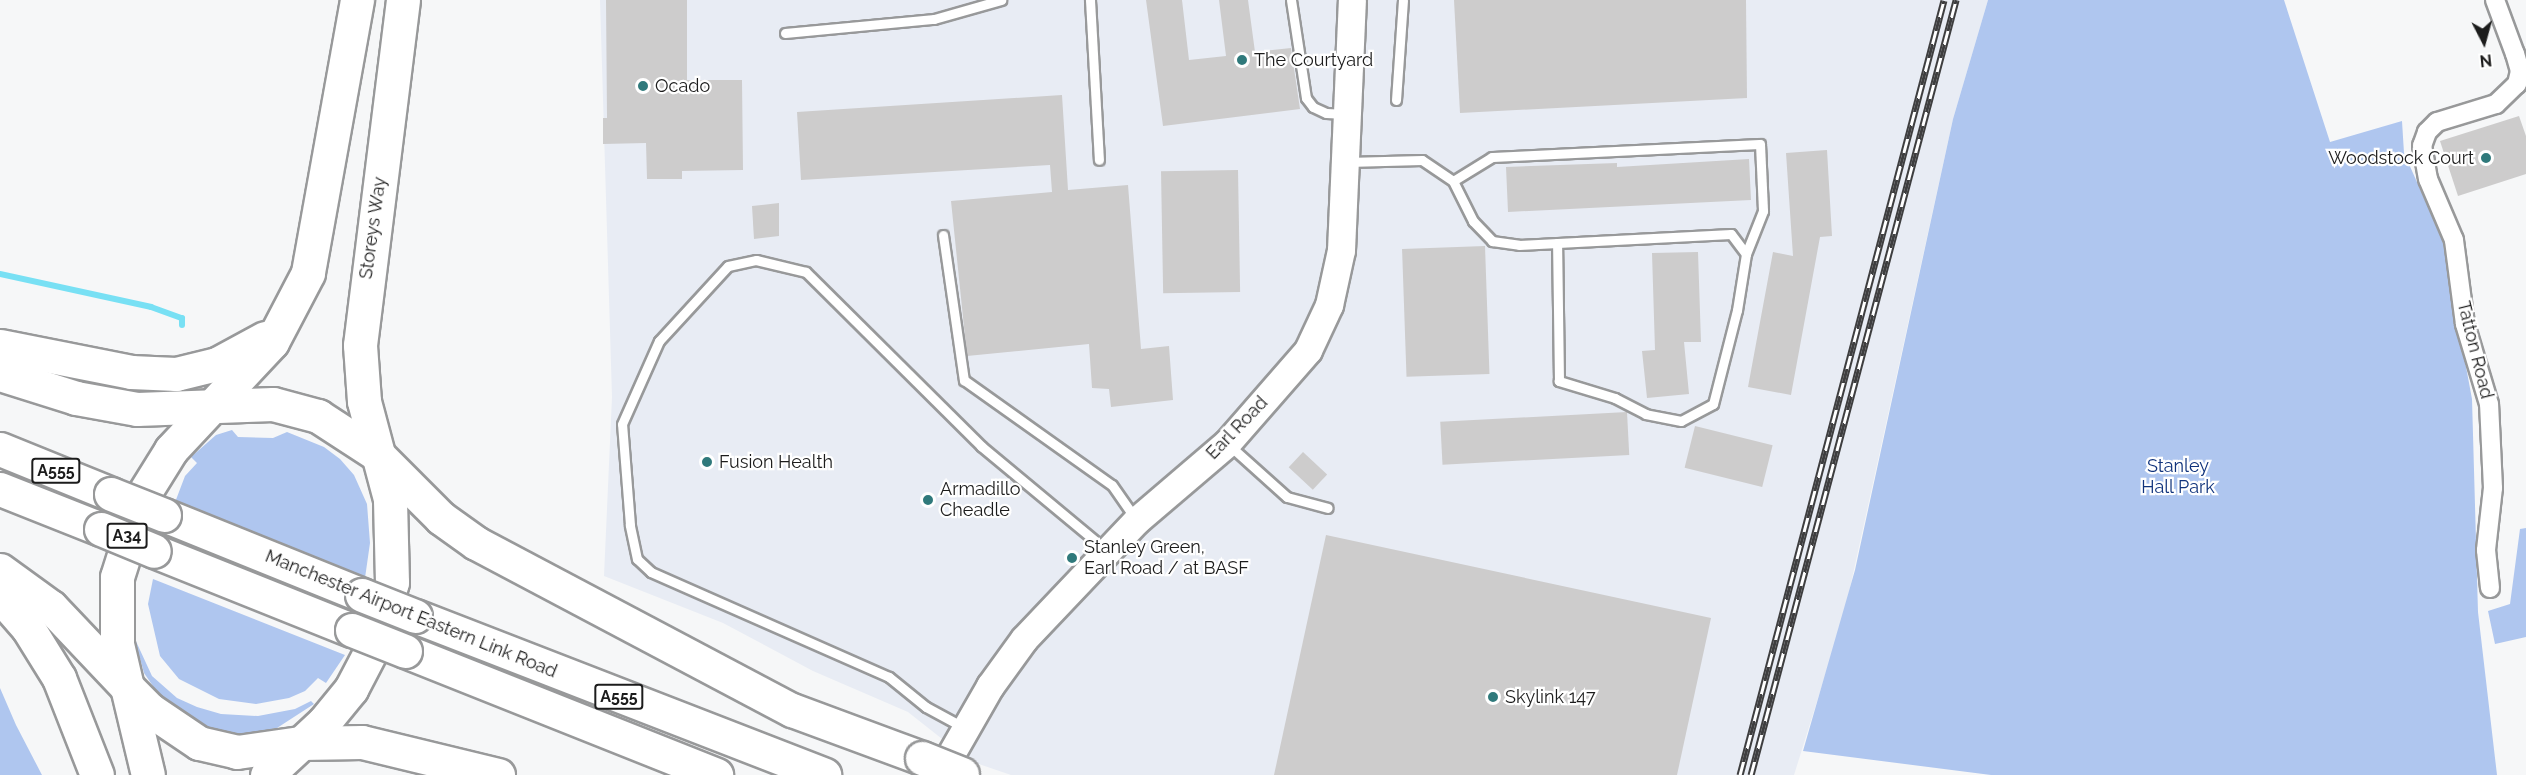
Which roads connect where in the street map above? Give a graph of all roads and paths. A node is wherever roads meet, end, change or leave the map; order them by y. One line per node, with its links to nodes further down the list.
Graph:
1 (357, 0): 18 (highway, A34)
2 (403, 0): 24 (highway, Storeys Way)
3 (1001, 0): 9 (lane)
4 (1090, 0): 12 (lane)
5 (1292, 0): 11 (lane)
6 (1352, 0): 11 (street, Earl Road)
7 (1403, 0): 10 (lane)
8 (2495, 0): 30 (street, Tatton Road)
9 (786, 33)
10 (1396, 100)
11 (1348, 114): 13 (street, Earl Road)
12 (1100, 160)
13 (1347, 162): 14 (lane); 22 (street, Earl Road)
14 (1453, 181): 16 (lane); 17 (lane)
15 (943, 235): 27 (lane)
16 (1557, 243): 17 (lane); 17 (lane)
17 (1746, 254)
18 (281, 327): 19 (highway); 21 (highway, A34)
19 (0, 346)
20 (0, 374): 21 (highway)
21 (210, 409): 24 (highway); 32 (highway, A34)
22 (1227, 443): 26 (lane); 27 (street, Earl Road)
23 (0, 449): 41 (highway, Manchester Airport Eastern Link Road / A555, bridge)
24 (378, 455): 34 (highway, Storeys Way); 35 (highway)
25 (0, 489): 40 (highway, Manchester Airport Eastern Link Road / A555, bridge)
26 (1328, 508)
27 (1137, 520): 28 (street, Earl Road)
28 (1107, 550): 33 (street, Earl Road); 33 (lane)
29 (0, 570): 32 (highway)
30 (2490, 588)
31 (0, 596): 36 (highway)
32 (127, 687): 34 (highway); 37 (highway, A34)
33 (965, 728): 35 (street, Earl Road)
34 (301, 744): 38 (highway, Storeys Way); 39 (highway)
35 (947, 771)
36 (96, 775)
37 (148, 775)
38 (267, 775)
39 (498, 775)
40 (716, 775)
41 (824, 775)

